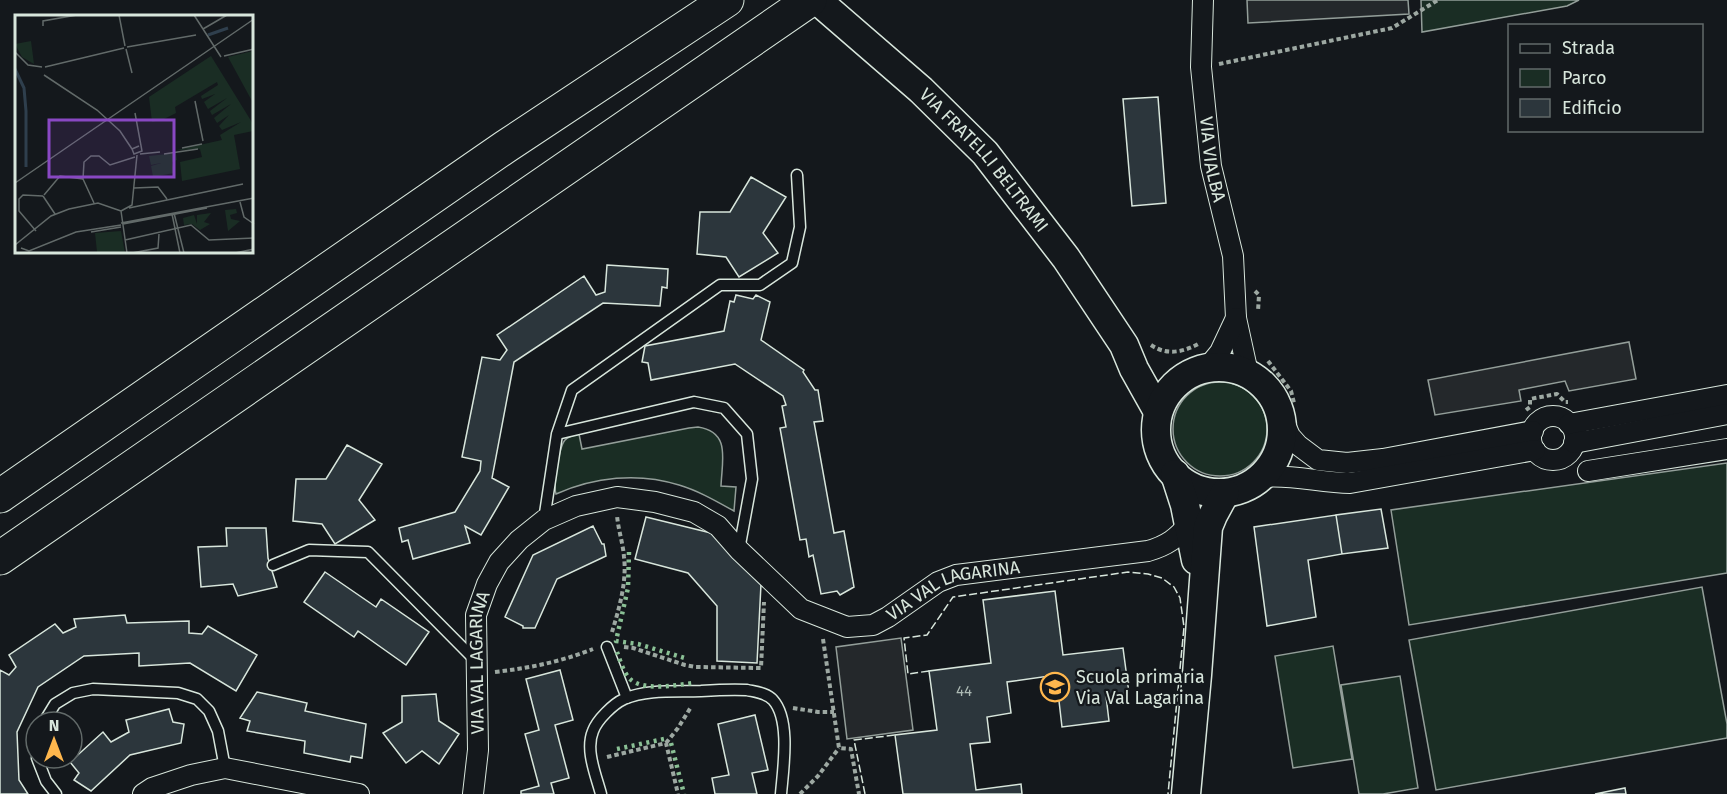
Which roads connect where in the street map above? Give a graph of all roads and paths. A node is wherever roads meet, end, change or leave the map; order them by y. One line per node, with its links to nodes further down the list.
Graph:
1 (728, 0): 29 (highway)
2 (810, 0): 34 (highway)
3 (817, 0): 12 (street, VIA FRATELLI BELTRAMI)
4 (1203, 0): 6 (street, VIA VIALBA)
5 (1438, 0): 6 (path)
6 (1201, 67): 10 (street, VIA VIALBA)
7 (797, 175): 21 (lane)
8 (1253, 290): 9 (path)
9 (1258, 315)
10 (1236, 318): 13 (street, VIA VIALBA); 14 (street, VIA VIALBA)
11 (1206, 339): 12 (path)
12 (1135, 344): 14 (street, VIA FRATELLI BELTRAMI); 18 (street, VIA FRATELLI BELTRAMI)
13 (1257, 365): 14 (street); 20 (street); 20 (path)
14 (1197, 372): 18 (street)
15 (1557, 394): 17 (path)
16 (1727, 395): 22 (street)
17 (1530, 399)
18 (1157, 411): 26 (street)
19 (1727, 414): 22 (street)
20 (1289, 416): 23 (street); 27 (street)
21 (557, 434): 31 (lane); 33 (lane)
22 (1572, 434): 23 (street); 23 (street)
23 (1534, 440): 27 (street)
24 (1727, 449): 25 (street)
25 (1588, 471)
26 (1175, 474): 28 (street); 32 (street)
27 (1263, 477): 28 (street)
28 (1225, 494): 37 (street)
29 (0, 496)
30 (616, 497): 31 (street, VIA VAL LAGARINA); 33 (street, VIA VAL LAGARINA); 39 (path)
31 (544, 520): 40 (street, VIA VAL LAGARINA)
32 (1189, 523): 37 (street); 38 (street, VIA VAL LAGARINA)
33 (739, 550): 36 (street, VIA VAL LAGARINA)
34 (0, 558)
35 (273, 565): 40 (lane)
36 (768, 578): 38 (street, VIA VAL LAGARINA); 39 (path)
37 (1203, 588): 60 (street)
38 (829, 620): 45 (path)
39 (607, 647): 40 (path); 42 (lane)
40 (476, 668): 54 (street, VIA VAL LAGARINA)
41 (702, 691): 42 (lane); 46 (path); 57 (lane)
42 (627, 698): 48 (lane)
43 (786, 706): 45 (path)
44 (51, 710): 49 (lane)
45 (834, 712): 47 (path)
46 (666, 743): 48 (path); 56 (path)
47 (839, 748): 58 (path); 59 (path)
48 (592, 760): 55 (lane)
49 (225, 768): 52 (street); 53 (street)
50 (42, 770): 51 (lane)
51 (56, 794)
52 (143, 794)
53 (359, 794)
54 (472, 794)
55 (601, 794)
56 (678, 794)
57 (781, 794)
58 (800, 794)
59 (859, 794)
60 (1186, 794)

